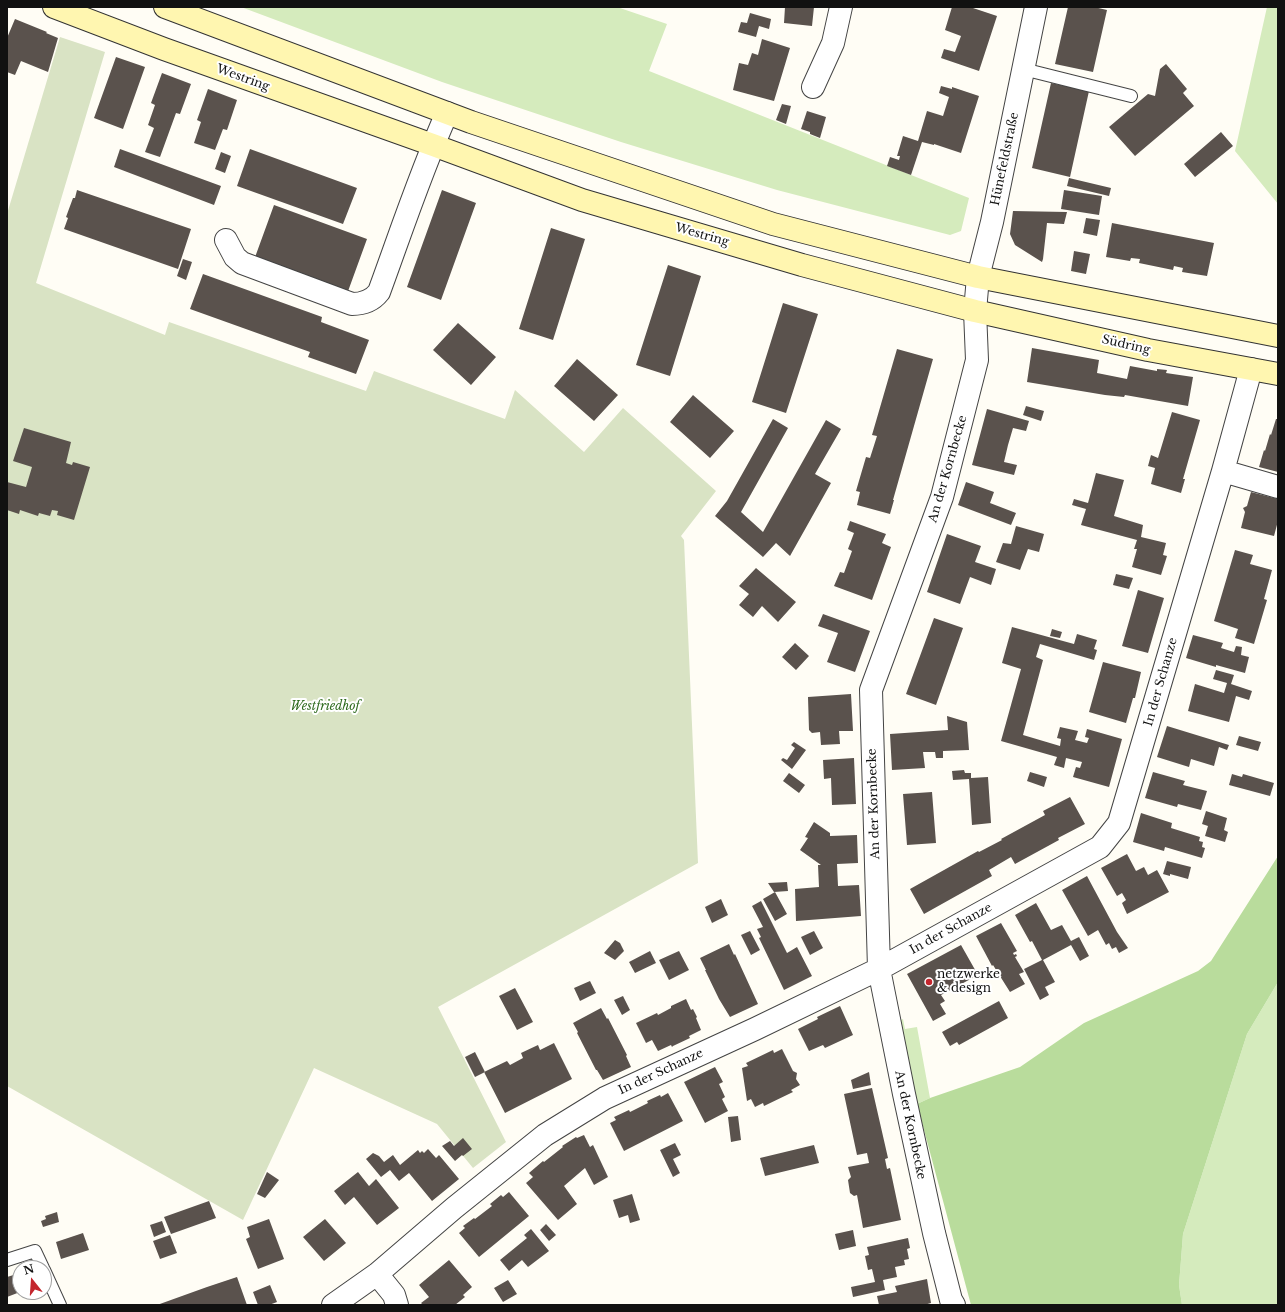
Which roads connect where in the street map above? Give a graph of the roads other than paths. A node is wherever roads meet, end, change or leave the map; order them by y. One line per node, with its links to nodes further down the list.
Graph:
1 (54, 7): 9 (main road, Westring)
2 (165, 7): 8 (main road)
3 (841, 7): 6 (street)
4 (1036, 7): 5 (street, Hünefeldstraße)
5 (1023, 69): 7 (lane); 11 (street, Hünefeldstraße)
6 (813, 87)
7 (1131, 96)
8 (447, 113): 9 (street); 11 (main road)
9 (433, 145): 10 (street); 12 (main road, Westring)
10 (226, 240)
11 (978, 277): 12 (street, Hünefeldstraße); 13 (main road)
12 (975, 311): 14 (main road, Südring); 18 (street, An der Kornbecke)
13 (1278, 336)
14 (1251, 369): 15 (main road, Südring); 16 (street, In der Schanze)
15 (1278, 374)
16 (1223, 471): 17 (street); 18 (street, In der Schanze)
17 (1278, 486)
18 (879, 969): 21 (street, In der Schanze); 26 (street, An der Kornbecke)
19 (7, 1260): 20 (lane)
20 (39, 1260)
21 (378, 1274): 24 (street, In der Schanze); 25 (street)
22 (52, 1288): 23 (lane)
23 (60, 1305)
24 (333, 1305)
25 (397, 1305)
26 (954, 1305)

